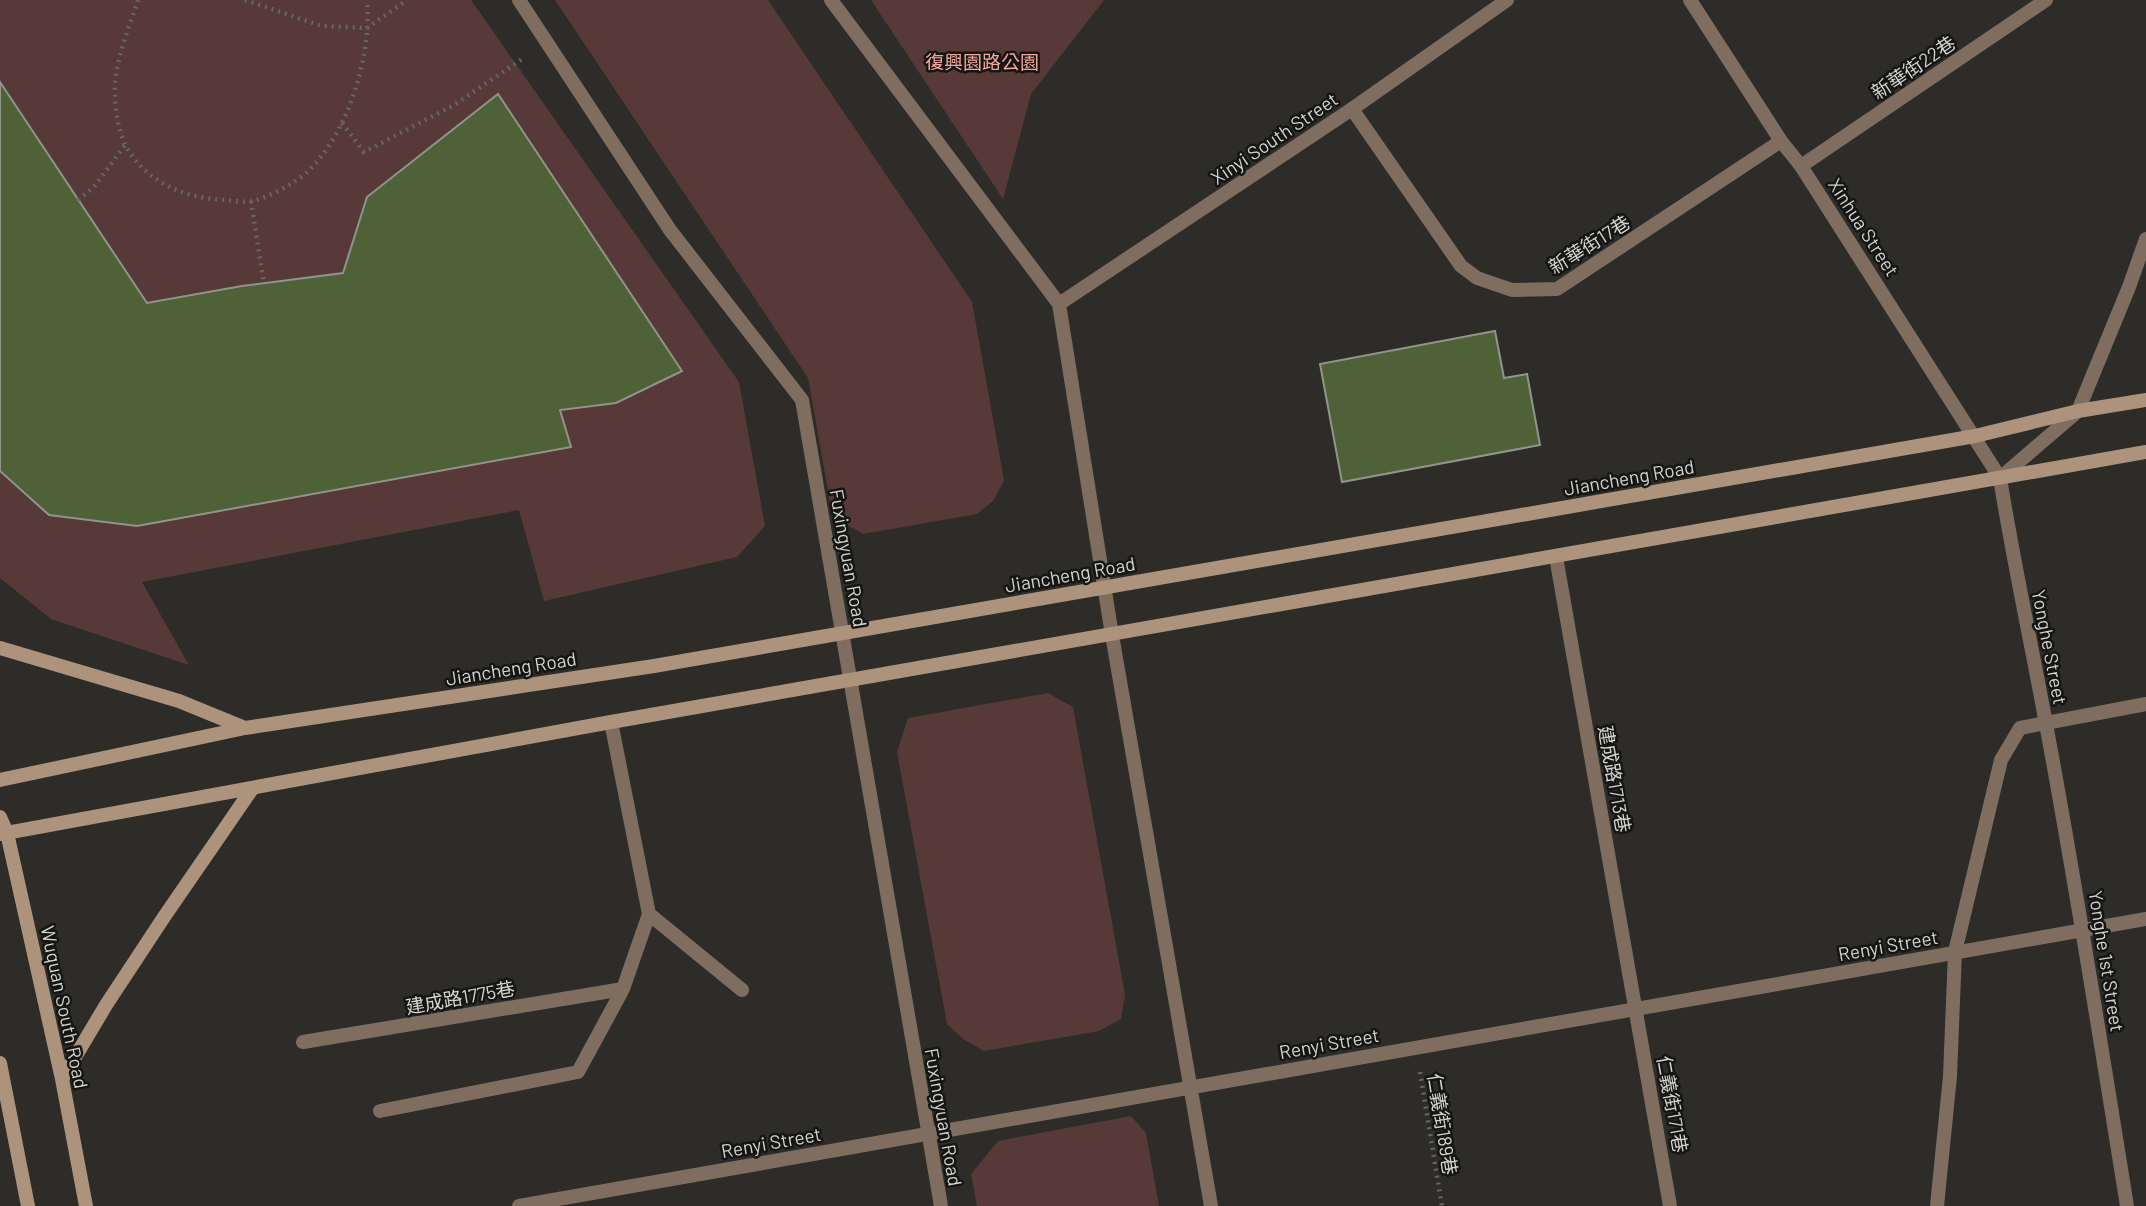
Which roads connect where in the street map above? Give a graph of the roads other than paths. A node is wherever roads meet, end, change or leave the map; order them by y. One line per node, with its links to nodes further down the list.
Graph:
1 (519, 0): 18 (street, Fuxingyuan Road)
2 (831, 0): 10 (street)
3 (1507, 0): 6 (street, Xinyi South Street)
4 (1690, 0): 7 (street, Xinhua Street)
5 (2046, 0): 8 (street, 新華街22巷)
6 (1352, 109): 7 (street, 新華街17巷); 10 (street, Xinyi South Street)
7 (1781, 141): 8 (street, Xinhua Street)
8 (1801, 166): 13 (street, Xinhua Street)
9 (2146, 239): 12 (street)
10 (1059, 304): 17 (street)
11 (2146, 400): 12 (street, Jiancheng Road)
12 (2078, 411): 13 (street, Jiancheng Road); 15 (street)
13 (1975, 436): 15 (street, Xinhua Street); 17 (street, Jiancheng Road)
14 (2146, 452): 15 (street)
15 (2000, 478): 16 (street); 24 (street, Yonghe Street)
16 (1556, 557): 19 (street); 36 (street, 建成路1713巷)
17 (1104, 587): 18 (street, Jiancheng Road); 19 (street)
18 (843, 634): 21 (street, Fuxingyuan Road); 25 (street, Jiancheng Road)
19 (1112, 635): 21 (street); 40 (street)
20 (0, 648): 25 (street)
21 (849, 681): 23 (street); 44 (street, Fuxingyuan Road)
22 (2146, 704): 24 (street)
23 (611, 722): 27 (street); 30 (street)
24 (2046, 722): 32 (street, Yonghe 1st Street); 33 (street, Yonghe Street)
25 (245, 728): 26 (street, Jiancheng Road)
26 (0, 780)
27 (252, 789): 29 (street); 39 (street)
28 (0, 817): 29 (street, Wuquan South Road)
29 (3, 834): 39 (street, Wuquan South Road)
30 (649, 914): 34 (street); 35 (street)
31 (2146, 919): 32 (street, Renyi Street)
32 (2082, 930): 33 (street, Renyi Street); 52 (street, Yonghe 1st Street)
33 (1955, 952): 36 (street, Renyi Street); 51 (street, Yonghe Street)
34 (623, 989): 37 (street, 建成路1775巷); 42 (street)
35 (742, 990)
36 (1637, 1008): 40 (street, Renyi Street); 50 (street, 仁義街171巷)
37 (303, 1042)
38 (0, 1063): 43 (street)
39 (62, 1079): 46 (street, Wuquan South Road)
40 (1190, 1088): 44 (street, Renyi Street); 49 (street)
41 (0, 1103): 43 (street)
42 (380, 1111)
43 (12, 1114): 45 (street)
44 (928, 1134): 47 (street, Renyi Street); 48 (street, Fuxingyuan Road)
45 (28, 1206)
46 (86, 1206)
47 (519, 1206)
48 (941, 1206)
49 (1211, 1206)
50 (1670, 1206)
51 (1937, 1206)
52 (2127, 1206)

